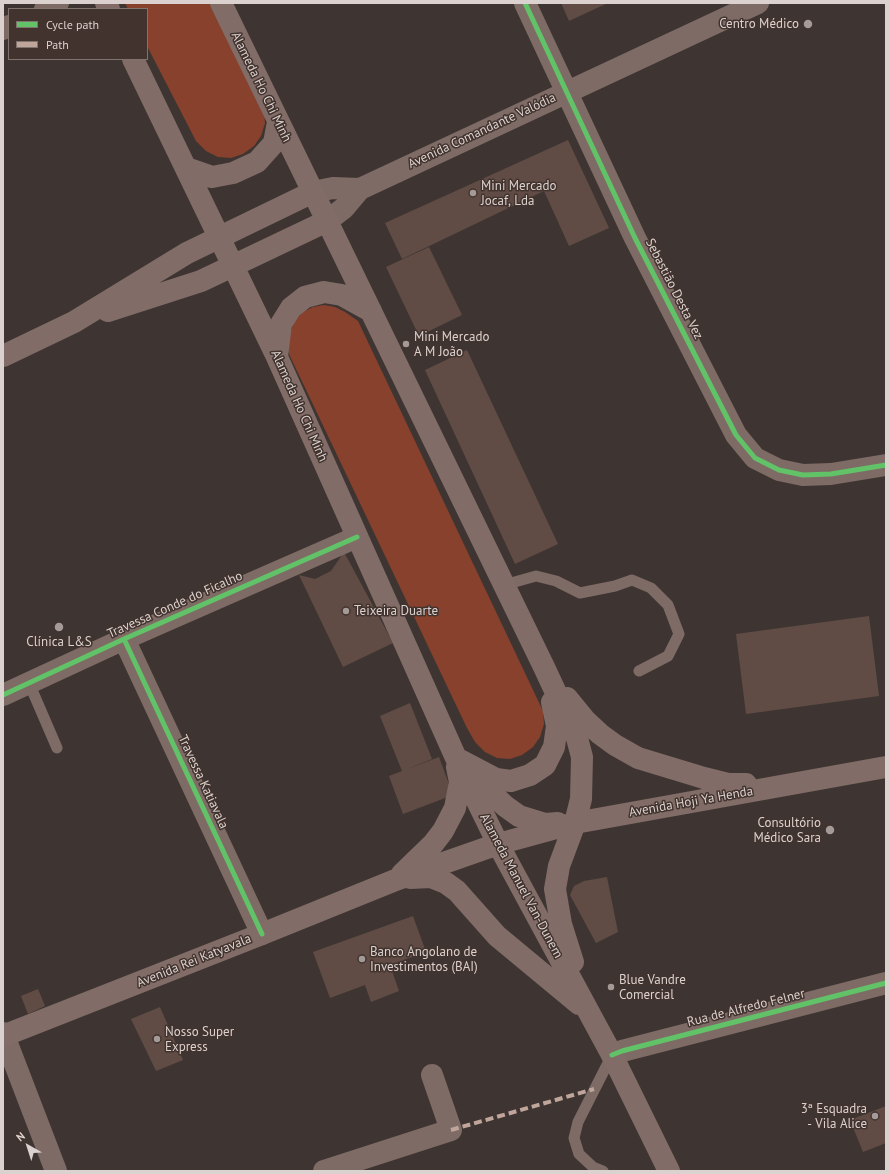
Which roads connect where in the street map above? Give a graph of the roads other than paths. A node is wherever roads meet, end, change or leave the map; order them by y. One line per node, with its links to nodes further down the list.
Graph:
1 (58, 3): 5 (street)
2 (221, 3): 8 (main road, Alameda Ho Chi Minh)
3 (526, 3): 7 (street, Sebastião Desta Vez)
4 (758, 3): 7 (street, Avenida Comandante Valódia)
5 (47, 8)
6 (133, 60): 9 (main road, Alameda Ho Chi Minh)
7 (566, 92): 10 (street, Avenida Comandante Valódia); 19 (street, Sebastião Desta Vez)
8 (278, 122): 9 (main road); 11 (main road, Alameda Ho Chi Minh)
9 (186, 168): 13 (main road, Alameda Ho Chi Minh)
10 (360, 189): 11 (street, Avenida Comandante Valódia); 12 (street, Avenida Comandante Valódia)
11 (313, 192): 12 (main road, Alameda Ho Chi Minh); 13 (main road, Avenida Comandante Valódia)
12 (327, 221): 14 (main road, Avenida Comandante Valódia); 15 (main road, Alameda Ho Chi Minh)
13 (219, 237): 14 (main road, Alameda Ho Chi Minh); 16 (main road, Avenida Comandante Valódia)
14 (234, 266): 16 (main road, Avenida Comandante Valódia); 18 (main road, Alameda Ho Chi Minh)
15 (371, 311): 18 (main road); 21 (main road, Alameda Ho Chi Minh)
16 (74, 322): 17 (main road, Avenida Comandante Valódia)
17 (3, 356)
18 (277, 357): 20 (main road, Alameda Ho Chi Minh)
19 (886, 465)
20 (357, 538): 22 (street, Travessa Conde do Ficalho); 28 (main road, Alameda Ho Chi Minh)
21 (504, 585): 23 (main road, Alameda Ho Chi Minh); 24 (lane)
22 (124, 639): 25 (street, Travessa Conde do Ficalho); 34 (street, Travessa Katiavala)
23 (544, 667): 28 (main road); 30 (main road); 31 (main road)
24 (639, 671)
25 (29, 683): 26 (street, Travessa Conde do Ficalho); 27 (lane)
26 (3, 695)
27 (57, 748)
28 (456, 758): 31 (main road); 32 (main road, Alameda Manuel Van-Dunem); 33 (main road)
29 (886, 767): 30 (main road, Avenida Hoji Ya Henda)
30 (778, 786): 31 (main road, Avenida Hoji Ya Henda)
31 (575, 823): 32 (main road, Avenida Hoji Ya Henda); 36 (main road)
32 (498, 844): 33 (main road, Avenida Rei Katyavala); 36 (main road, Alameda Manuel Van-Dunem)
33 (398, 878): 34 (main road, Avenida Rei Katyavala); 36 (main road)
34 (262, 934): 37 (main road, Avenida Rei Katyavala)
35 (886, 983): 38 (street, Rua de Alfredo Felner)
36 (590, 1012): 38 (main road)
37 (3, 1035): 40 (street)
38 (612, 1055): 42 (lane); 43 (main road)
39 (432, 1075): 41 (street)
40 (56, 1171)
41 (324, 1171)
42 (603, 1171)
43 (669, 1171)

